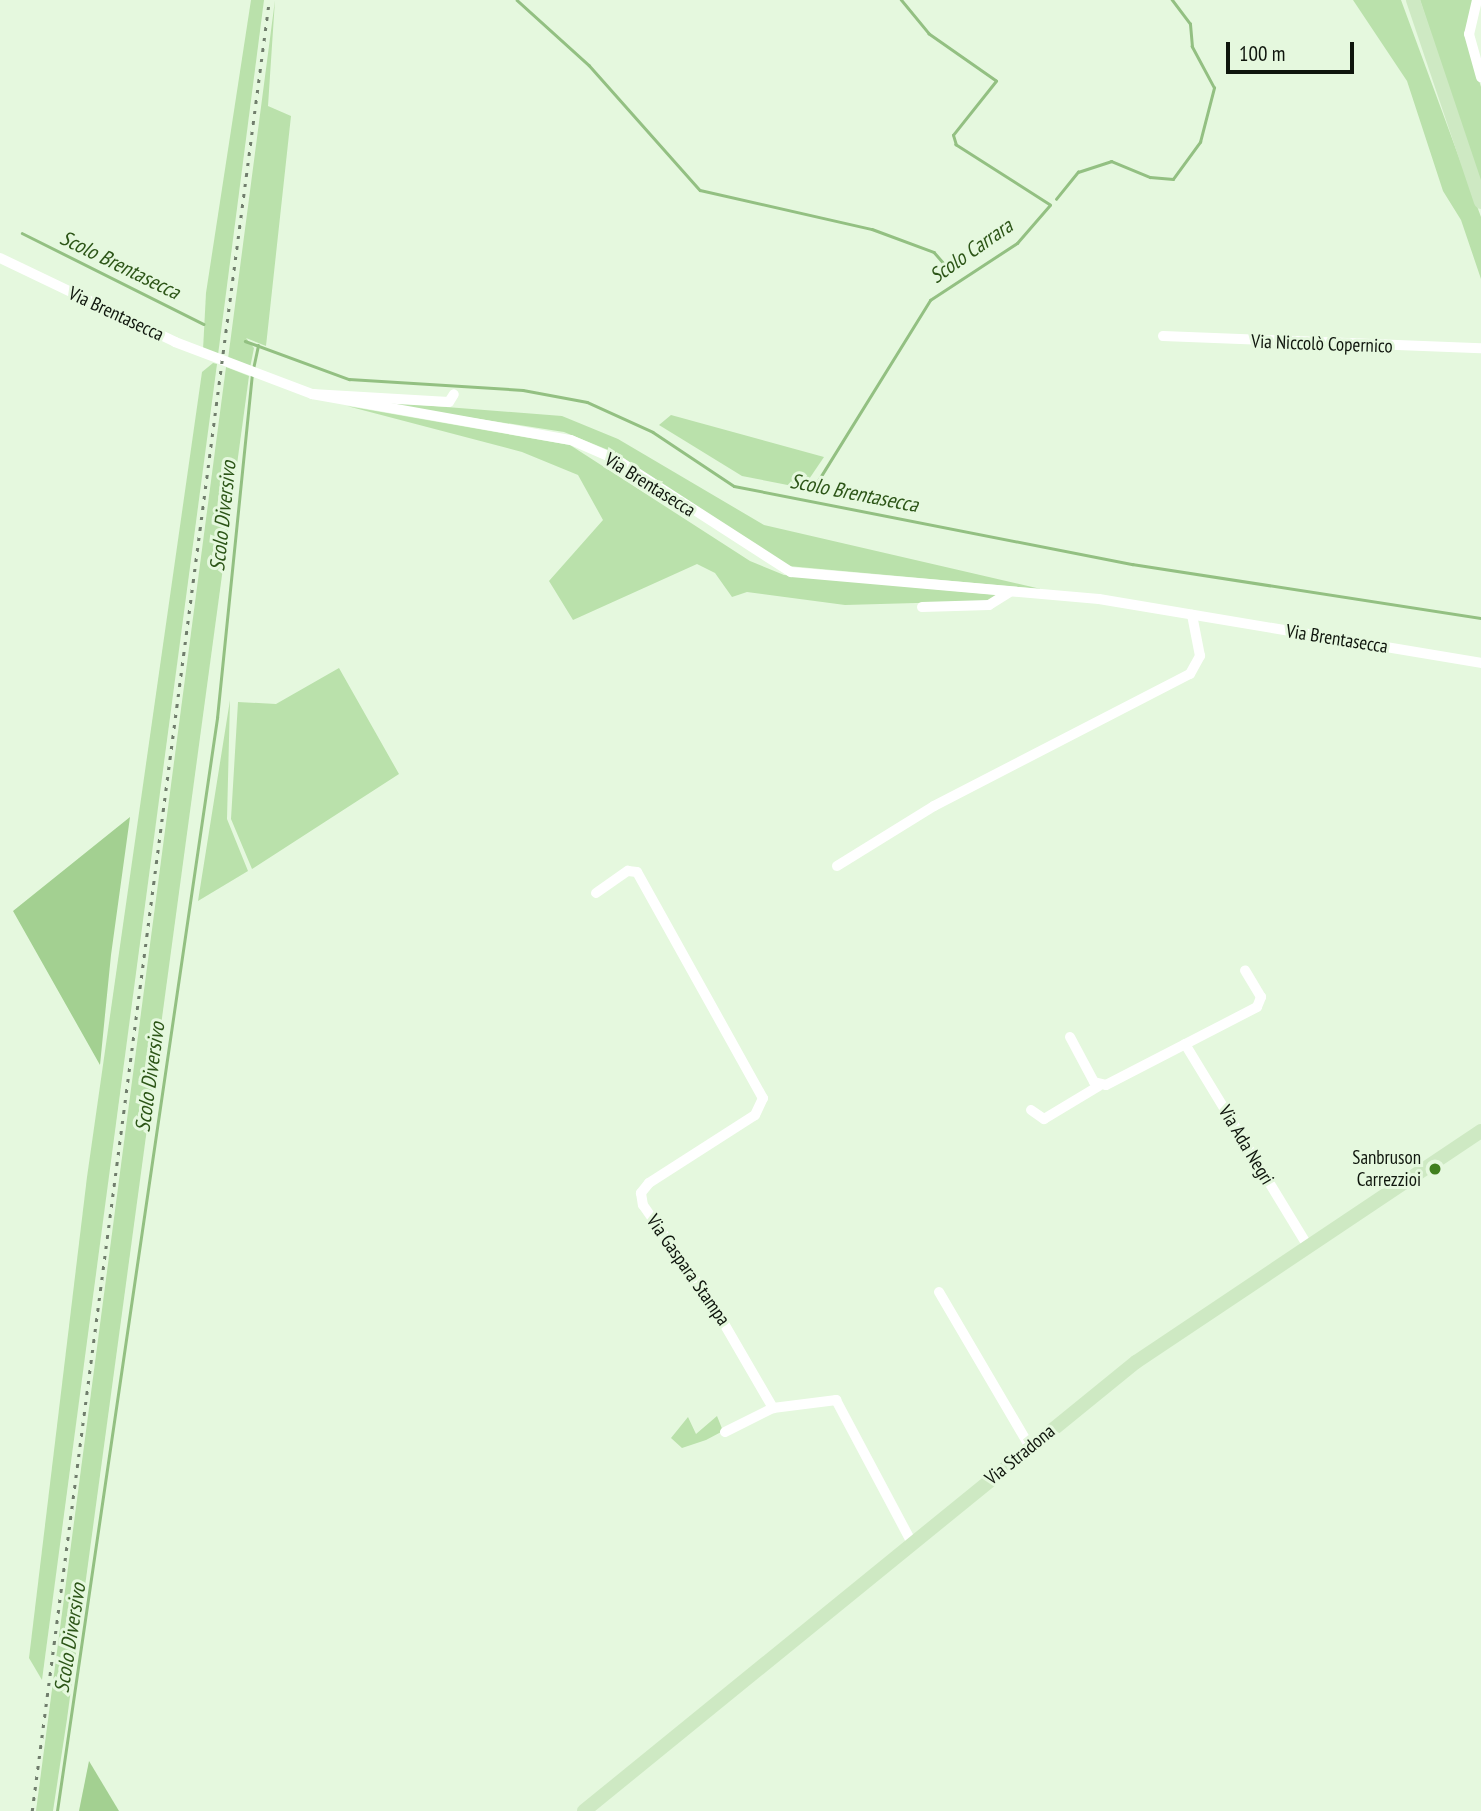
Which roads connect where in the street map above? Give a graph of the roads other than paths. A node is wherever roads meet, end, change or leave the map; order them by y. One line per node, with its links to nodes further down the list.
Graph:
1 (1413, 0): 4 (main road)
2 (1477, 0): 3 (street)
3 (1481, 77)
4 (1481, 202)
5 (0, 258): 8 (street, Via Brentasecca)
6 (1163, 336): 7 (street, Via Niccolò Copernico)
7 (1481, 348)
8 (312, 394): 9 (street); 10 (street, Via Brentasecca)
9 (454, 394)
10 (1010, 592): 11 (street); 12 (street, Via Brentasecca)
11 (922, 607)
12 (1192, 615): 13 (street, Via Brentasecca); 14 (street)
13 (1481, 663)
14 (837, 866)
15 (596, 894): 24 (street, Via Gaspara Stampa)
16 (1245, 970): 18 (street)
17 (1070, 1037): 19 (street)
18 (1185, 1044): 19 (street); 22 (street, Via Ada Negri)
19 (1099, 1086): 20 (street)
20 (1031, 1110)
21 (1481, 1132): 22 (main road, Via Stradona)
22 (1307, 1245): 26 (main road, Via Stradona)
23 (939, 1292): 26 (street)
24 (773, 1408): 25 (street); 27 (street)
25 (725, 1432)
26 (1030, 1447): 27 (main road, Via Stradona)
27 (912, 1543): 28 (main road, Via Stradona)
28 (584, 1811)

